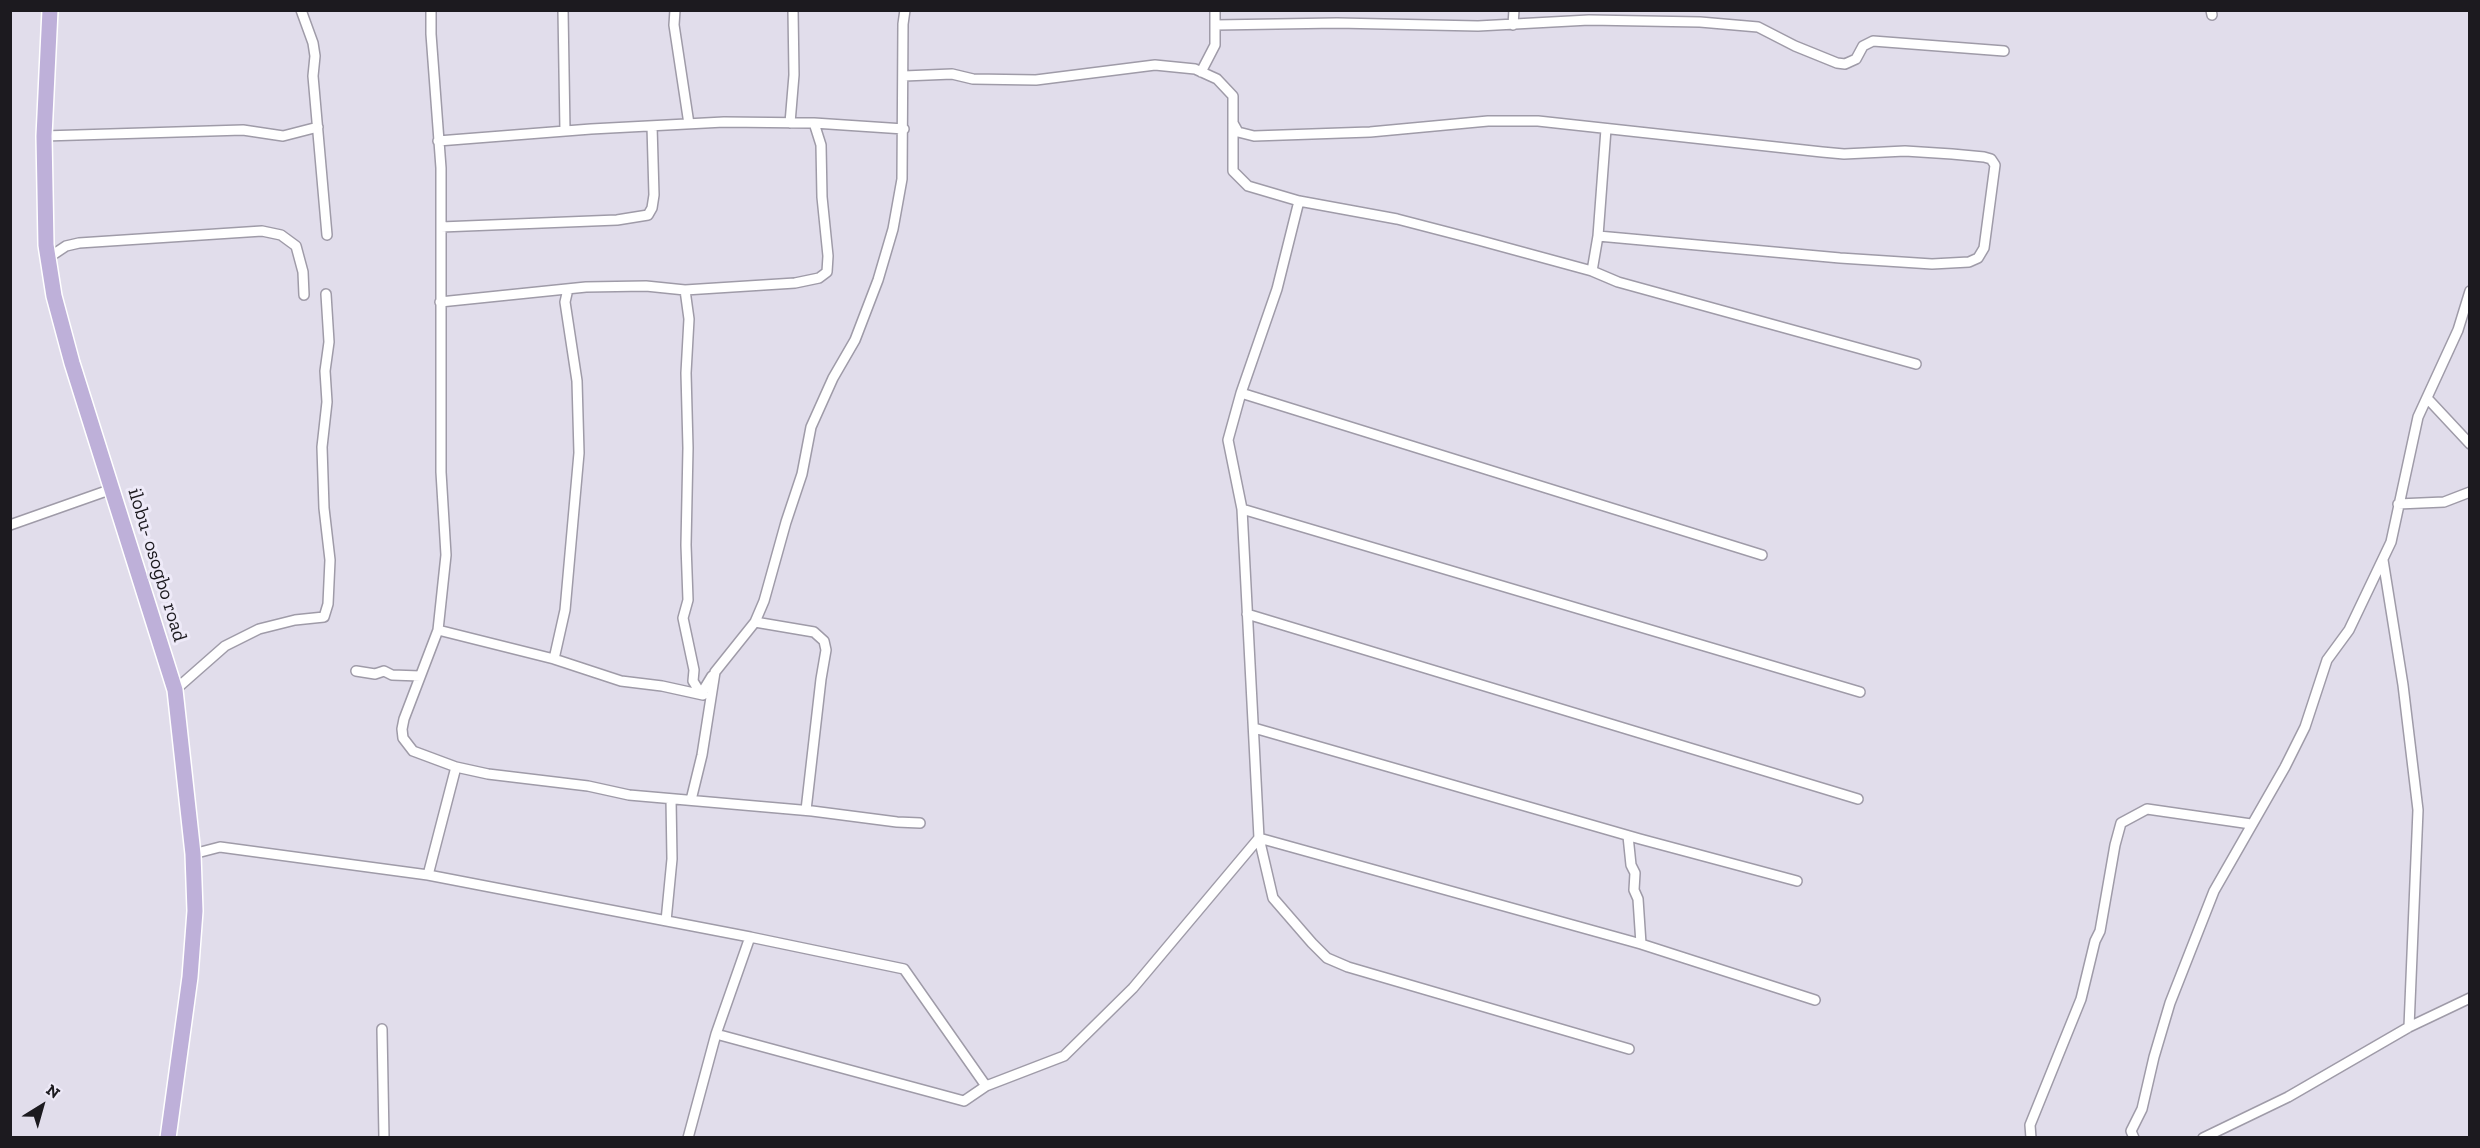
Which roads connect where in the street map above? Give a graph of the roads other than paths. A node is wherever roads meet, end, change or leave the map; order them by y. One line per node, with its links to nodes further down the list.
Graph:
1 (50, 10): 24 (main road, ilobu- osogbo road)
2 (301, 10): 20 (street)
3 (431, 10): 25 (street)
4 (563, 10): 23 (street)
5 (675, 10): 18 (street)
6 (793, 10): 15 (street)
7 (905, 10): 14 (street)
8 (1215, 10): 10 (street)
9 (1514, 10): 11 (street)
10 (1216, 25): 11 (street); 13 (street)
11 (1513, 25): 12 (street)
12 (2004, 51)
13 (1201, 72): 14 (street); 17 (street)
14 (904, 76): 21 (street)
15 (790, 123): 16 (street); 18 (street)
16 (814, 123): 21 (street); 33 (street)
17 (1233, 123): 22 (street); 26 (street)
18 (689, 124): 19 (street)
19 (652, 126): 23 (street); 27 (street)
20 (318, 127): 24 (street); 28 (street)
21 (904, 129): 50 (street)
22 (1606, 129): 29 (street); 29 (street)
23 (565, 131): 25 (street)
24 (44, 136): 30 (main road, ilobu- osogbo road)
25 (438, 141): 27 (street)
26 (1299, 201): 31 (street); 39 (street)
27 (441, 227): 37 (street)
28 (327, 236)
29 (1598, 236): 31 (street)
30 (48, 258): 36 (street); 42 (main road, ilobu- osogbo road)
31 (1592, 272): 38 (street)
32 (568, 289): 33 (street); 37 (street); 52 (street)
33 (685, 291): 58 (street)
34 (2469, 291): 40 (street)
35 (326, 294): 56 (street)
36 (304, 295)
37 (440, 303): 51 (street)
38 (1916, 364)
39 (1241, 393): 45 (street); 47 (street)
40 (2427, 398): 41 (street); 44 (street)
41 (2469, 444)
42 (112, 489): 46 (street); 56 (main road, ilobu- osogbo road)
43 (2469, 492): 44 (street)
44 (2398, 504): 48 (street)
45 (1242, 508): 49 (street); 57 (street)
46 (10, 525)
47 (1762, 555)
48 (2383, 560): 67 (street); 78 (street)
49 (1247, 614): 60 (street); 62 (street)
50 (755, 622): 54 (street); 65 (street)
51 (438, 630): 52 (street); 55 (street)
52 (554, 659): 58 (street)
53 (356, 671): 55 (street)
54 (715, 672): 58 (street); 59 (street)
55 (420, 676): 61 (street)
56 (175, 690): 70 (main road, ilobu- osogbo road)
57 (1860, 692)
58 (701, 694): 59 (street)
59 (711, 698): 64 (street)
60 (1254, 728): 68 (street); 69 (street)
61 (456, 767): 63 (street); 71 (street)
62 (1858, 799)
63 (671, 800): 64 (street); 73 (street)
64 (691, 800): 65 (street)
65 (806, 810): 66 (street)
66 (921, 823)
67 (2251, 824): 86 (street); 87 (street)
68 (1628, 836): 72 (street); 75 (street)
69 (1259, 838): 75 (street); 81 (street); 82 (street)
70 (193, 854): 71 (street); 83 (main road, ilobu- osogbo road)
71 (428, 875): 73 (street)
72 (1797, 881)
73 (666, 921): 74 (street)
74 (750, 937): 80 (street); 82 (street)
75 (1641, 944): 77 (street)
76 (2469, 998): 78 (street)
77 (1815, 1000)
78 (2409, 1027): 88 (street)
79 (382, 1029): 84 (street)
80 (716, 1034): 82 (street); 85 (street)
81 (1629, 1049)
82 (986, 1086)
83 (168, 1137)
84 (384, 1137)
85 (688, 1137)
86 (2031, 1137)
87 (2134, 1137)
88 (2203, 1137)

